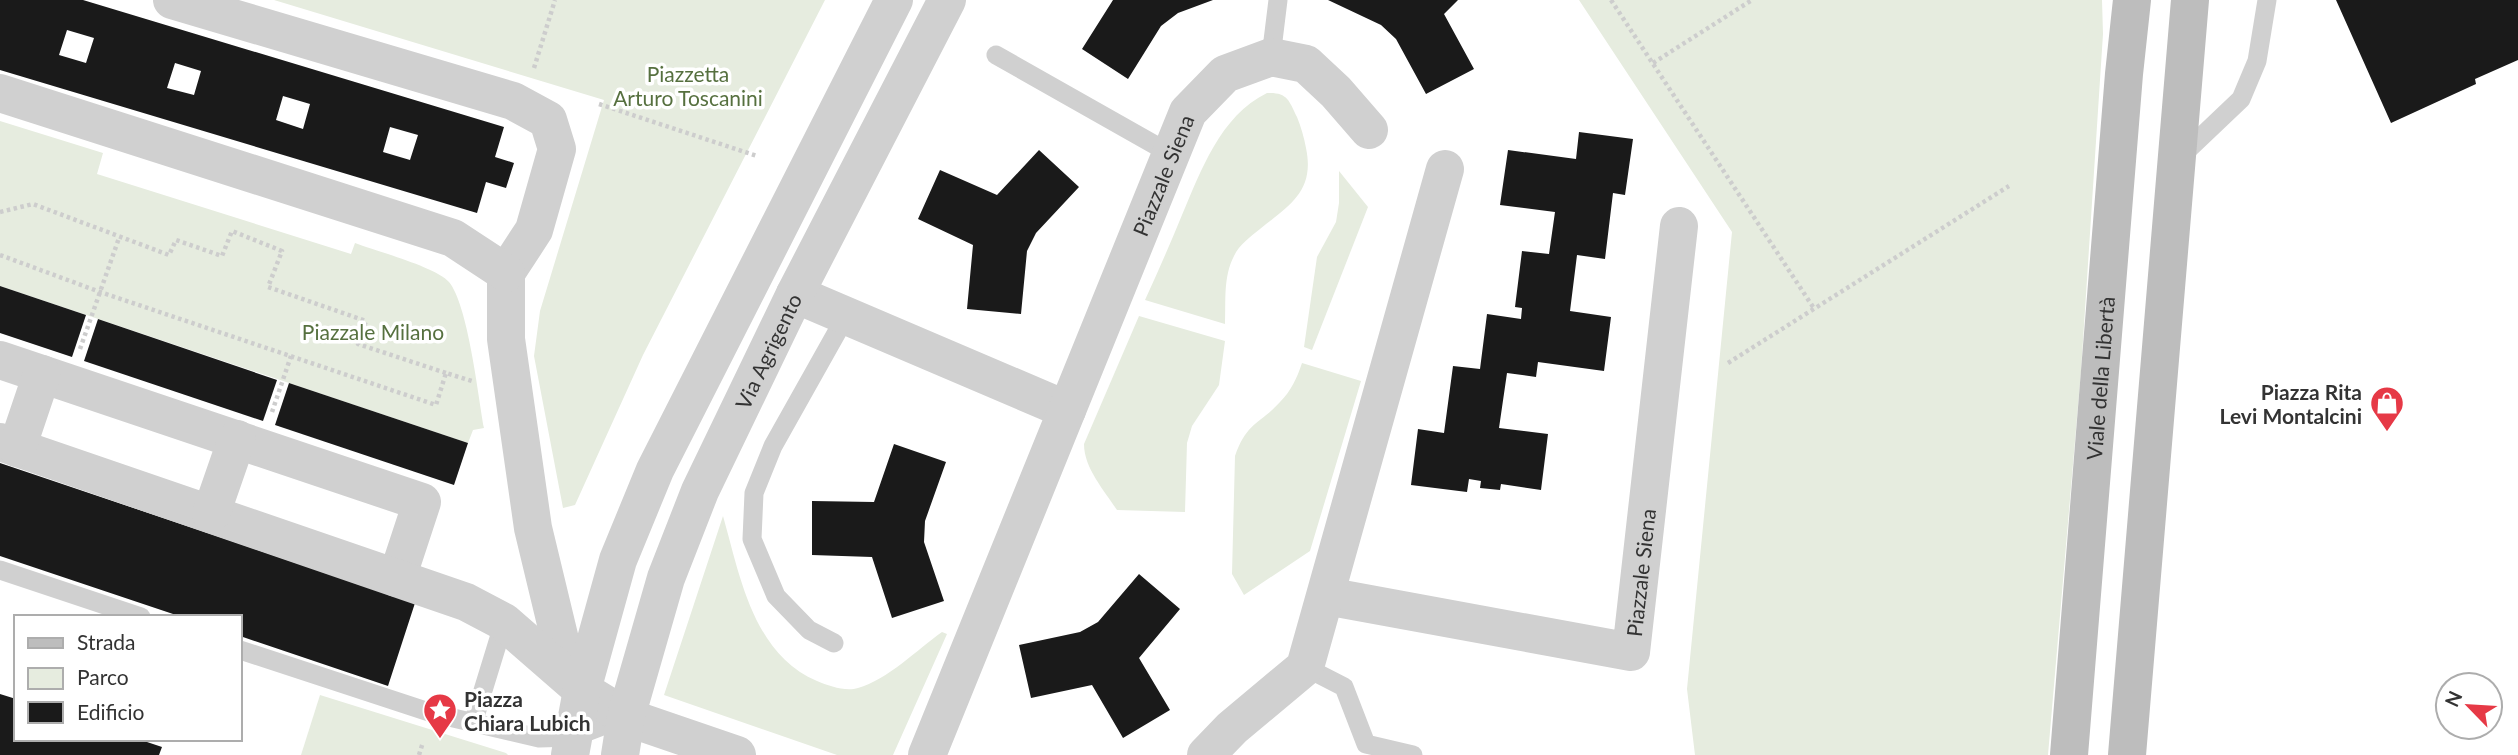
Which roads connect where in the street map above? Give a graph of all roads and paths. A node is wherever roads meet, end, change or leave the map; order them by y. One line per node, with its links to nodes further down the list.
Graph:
1 (172, 0): 27 (street)
2 (555, 0): 14 (path)
3 (894, 0): 52 (street)
4 (947, 0): 29 (street, Via Agrigento)
5 (1278, 0): 12 (lane)
6 (1611, 0): 13 (path)
7 (1752, 0): 13 (path)
8 (2132, 0): 63 (main road, Viale della Libertà)
9 (2190, 0): 20 (main road)
10 (2267, 0): 20 (lane)
11 (996, 55): 18 (lane)
12 (1271, 57): 17 (street); 18 (street, Piazzale Siena)
13 (1653, 63): 30 (path)
14 (531, 78)
15 (0, 93): 27 (street)
16 (599, 104): 19 (path)
17 (1369, 130)
18 (1171, 154): 40 (street, Piazzale Siena)
19 (757, 156)
20 (2176, 160): 64 (main road)
21 (1445, 169): 46 (street)
22 (2010, 186): 30 (path)
23 (0, 212): 25 (path)
24 (1679, 226): 46 (street, Piazzale Siena)
25 (120, 237): 28 (path); 36 (path)
26 (0, 255): 28 (path)
27 (506, 273): 52 (street)
28 (100, 292): 32 (path); 33 (path)
29 (795, 294): 31 (street); 53 (street, Via Agrigento)
30 (1815, 310): 35 (path)
31 (846, 316): 40 (street); 49 (lane)
32 (83, 340)
33 (291, 356): 36 (path); 39 (path)
34 (0, 360): 37 (street)
35 (1728, 363)
36 (446, 373): 38 (path)
37 (42, 374): 41 (street); 42 (street)
38 (485, 386)
39 (275, 403)
40 (1067, 410): 60 (street, Piazzale Siena)
41 (237, 439): 43 (street); 45 (street)
42 (9, 445): 43 (street)
43 (211, 514): 45 (street)
44 (0, 570): 47 (lane)
45 (397, 578): 48 (street)
46 (1326, 596): 51 (street)
47 (135, 615)
48 (503, 622): 52 (street); 54 (lane)
49 (834, 643)
50 (242, 651): 54 (lane)
51 (1305, 667): 61 (street); 62 (lane)
52 (582, 690): 53 (street); 56 (street)
53 (626, 717): 56 (lane); 58 (street, Via Agrigento); 59 (street)
54 (472, 723): 56 (lane)
55 (423, 742): 57 (path)
56 (572, 746)
57 (419, 755)
58 (620, 755)
59 (737, 755)
60 (927, 755)
61 (1206, 755)
62 (1413, 755)
63 (2069, 755)
64 (2127, 755)

